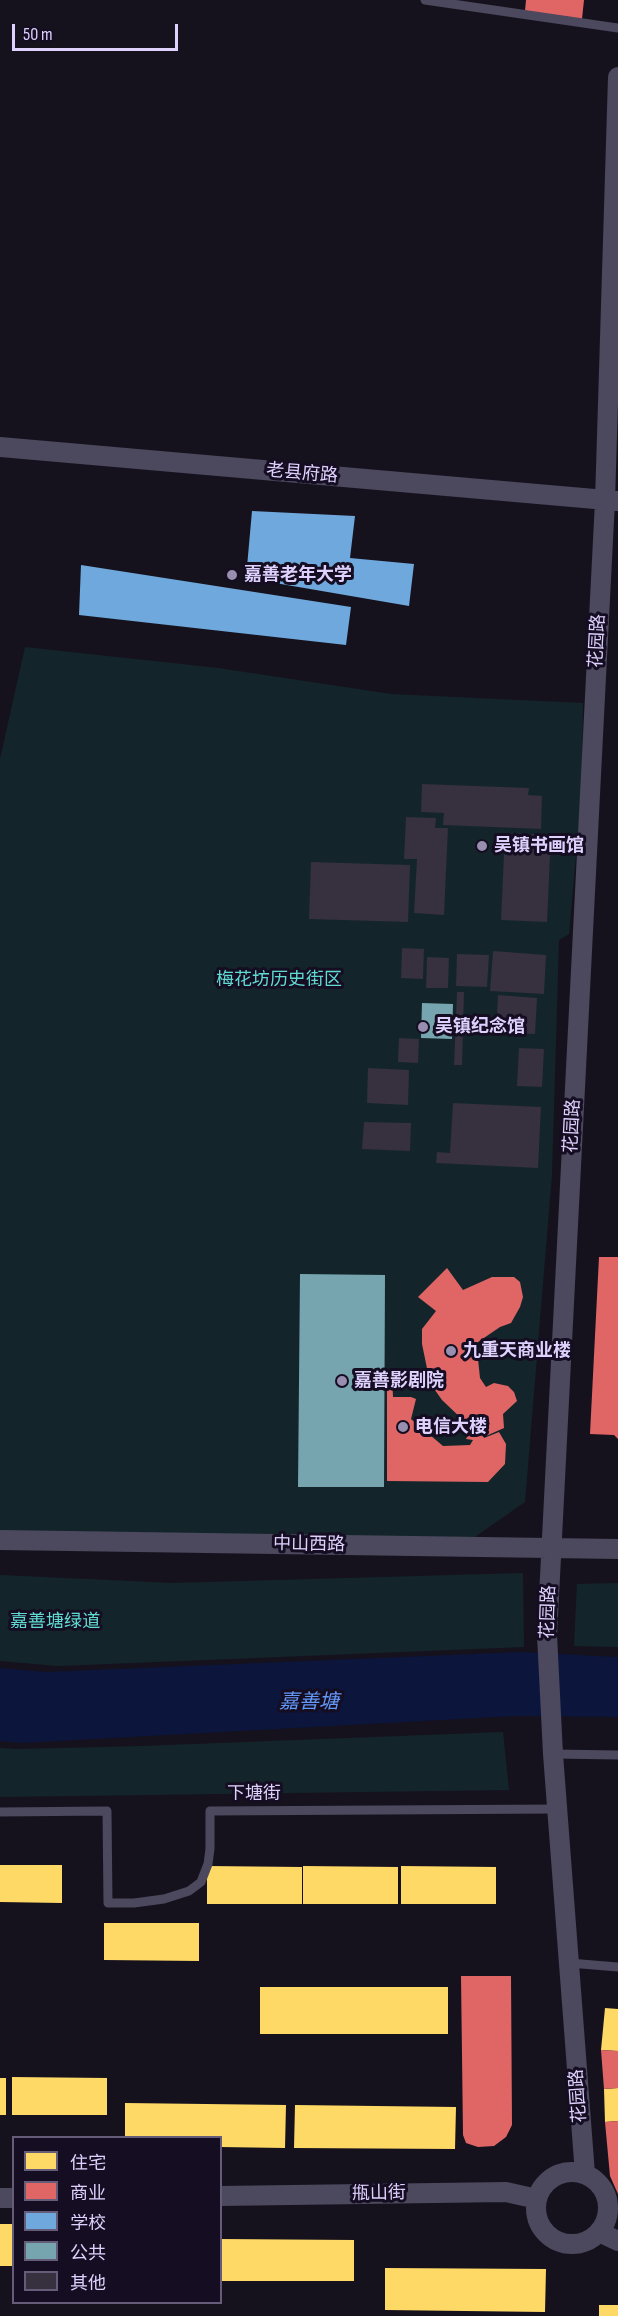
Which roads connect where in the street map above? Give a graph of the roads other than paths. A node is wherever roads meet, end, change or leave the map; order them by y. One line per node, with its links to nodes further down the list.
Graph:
1 (425, 0): 2 (lane)
2 (618, 28)
3 (618, 77): 5 (street, 花园路)
4 (0, 447): 5 (street, 老县府路)
5 (611, 501): 8 (street, 花园路)
6 (0, 1540): 8 (street, 中山西路)
7 (618, 1548): 8 (street, 中山西路)
8 (551, 1549): 9 (street, 花园路)
9 (554, 1754): 10 (lane); 11 (street, 花园路)
10 (618, 1755)
11 (559, 1809): 12 (lane, 下塘街); 13 (street, 花园路)
12 (0, 1812)
13 (569, 1963): 14 (lane); 15 (street, 花园路)
14 (618, 1967)
15 (585, 2174): 17 (street); 18 (street)
16 (222, 2196): 17 (street, 甁山街)
17 (537, 2199): 18 (street)
18 (599, 2232): 19 (street)
19 (618, 2241)

